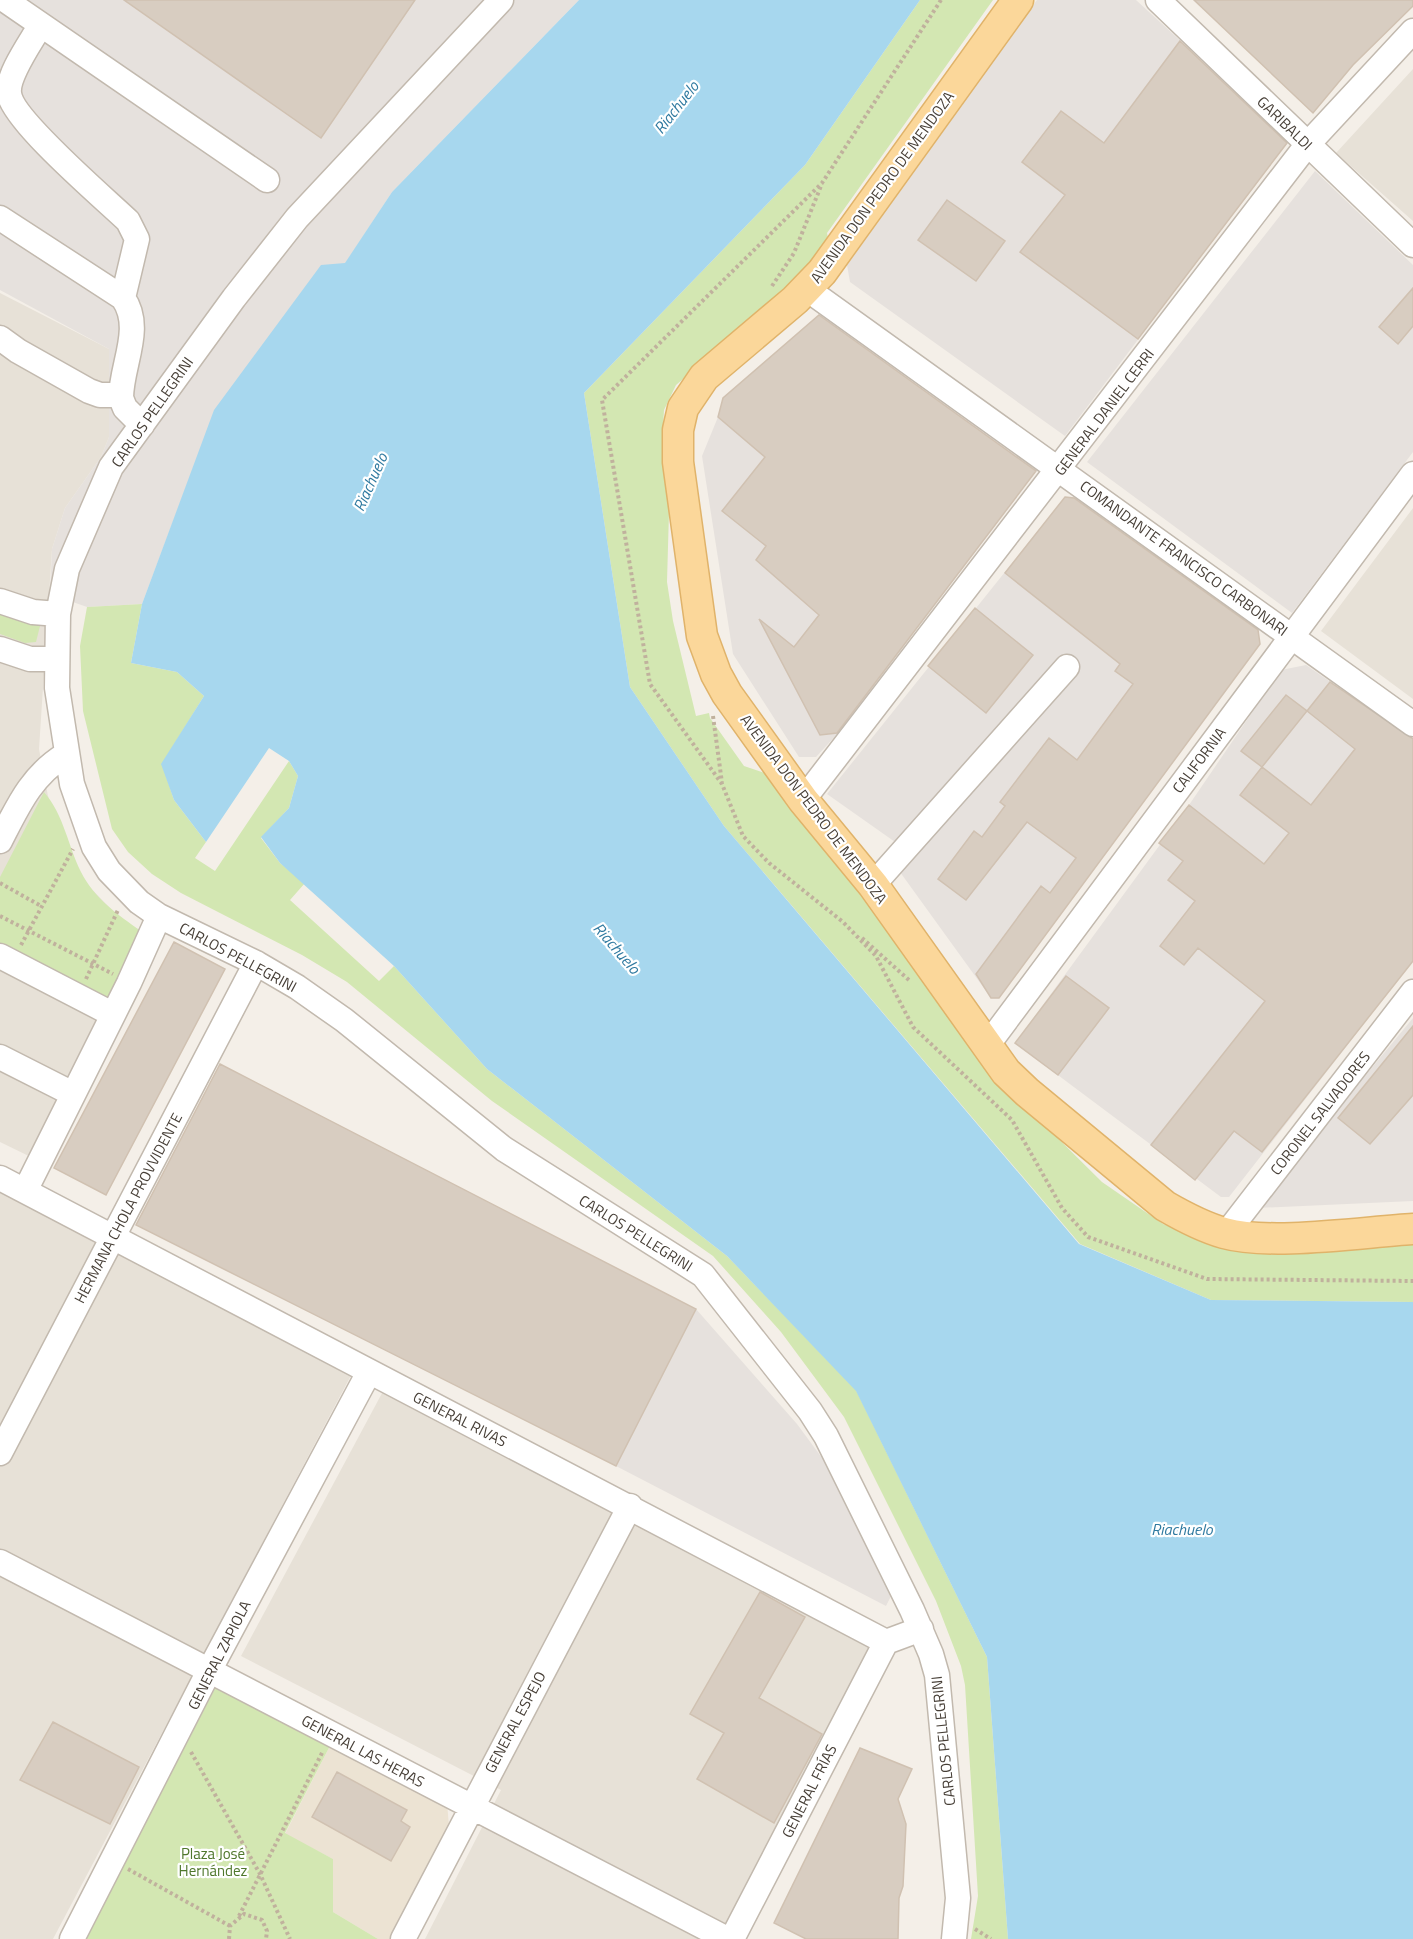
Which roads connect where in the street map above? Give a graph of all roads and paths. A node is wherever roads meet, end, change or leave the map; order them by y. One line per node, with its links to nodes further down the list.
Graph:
1 (4, 0): 5 (street)
2 (501, 0): 17 (street, CARLOS PELLEGRINI)
3 (1018, 0): 12 (main road, AVENIDA DON PEDRO DE MENDOZA)
4 (1158, 0): 7 (street, GARIBALDI)
5 (40, 26): 8 (street); 14 (street)
6 (1413, 31): 7 (street, GENERAL DANIEL CERRI)
7 (1307, 145): 11 (street, GARIBALDI); 18 (street, GENERAL DANIEL CERRI)
8 (267, 180)
9 (822, 183): 13 (path)
10 (0, 218): 14 (street)
11 (1413, 245)
12 (807, 289): 18 (street, COMANDANTE FRANCISCO CARBONARI); 28 (main road, AVENIDA DON PEDRO DE MENDOZA)
13 (769, 291)
14 (123, 298): 16 (street)
15 (0, 338): 16 (street)
16 (121, 395): 17 (street)
17 (142, 424): 21 (street, CARLOS PELLEGRINI)
18 (1060, 469): 22 (street, COMANDANTE FRANCISCO CARBONARI); 28 (street, GENERAL DANIEL CERRI)
19 (1413, 474): 22 (street, CALIFORNIA)
20 (0, 601): 21 (street)
21 (58, 614): 24 (street, CARLOS PELLEGRINI)
22 (1292, 636): 26 (street, COMANDANTE FRANCISCO CARBONARI); 45 (street, CALIFORNIA)
23 (0, 649): 24 (street)
24 (56, 659): 27 (street, CARLOS PELLEGRINI)
25 (1067, 667): 32 (street)
26 (1413, 724)
27 (65, 755): 29 (street, CARLOS PELLEGRINI); 30 (street)
28 (802, 800): 32 (main road, AVENIDA DON PEDRO DE MENDOZA)
29 (85, 827): 33 (street, CARLOS PELLEGRINI); 34 (path)
30 (0, 841)
31 (0, 883): 34 (path)
32 (873, 885): 45 (main road, AVENIDA DON PEDRO DE MENDOZA)
33 (126, 890): 36 (street, CARLOS PELLEGRINI); 40 (path)
34 (41, 906): 37 (path)
35 (0, 916): 37 (path)
36 (159, 916): 39 (street, CARLOS PELLEGRINI); 41 (street)
37 (28, 930): 38 (path); 40 (path)
38 (6, 959): 43 (street)
39 (256, 963): 52 (street, HERMANA CHOLA PROVVIDENTE); 57 (street, CARLOS PELLEGRINI)
40 (94, 964): 41 (path); 43 (path)
41 (129, 983): 44 (street)
42 (1413, 992): 51 (street, CORONEL SALVADORES)
43 (78, 996): 44 (street)
44 (112, 1014): 47 (street)
45 (986, 1047): 51 (main road, AVENIDA DON PEDRO DE MENDOZA)
46 (0, 1057): 47 (street)
47 (73, 1094): 49 (street)
48 (0, 1178): 49 (street, GENERAL RIVAS)
49 (25, 1191): 52 (street, GENERAL RIVAS)
50 (1413, 1229): 51 (main road, AVENIDA DON PEDRO DE MENDOZA)
51 (1226, 1234)
52 (111, 1238): 53 (street, GENERAL RIVAS); 54 (street, HERMANA CHOLA PROVVIDENTE)
53 (369, 1372): 55 (street, GENERAL RIVAS); 59 (street, GENERAL ZAPIOLA)
54 (0, 1453)
55 (630, 1506): 58 (street, GENERAL RIVAS); 62 (street, GENERAL ESPEJO)
56 (0, 1562): 59 (street, GENERAL LAS HERAS)
57 (921, 1629): 58 (street); 74 (street, CARLOS PELLEGRINI)
58 (886, 1642): 73 (street, GENERAL FRÍAS)
59 (209, 1671): 60 (street, GENERAL ZAPIOLA); 61 (street, GENERAL LAS HERAS)
60 (179, 1732): 63 (street, GENERAL ZAPIOLA); 64 (path)
61 (332, 1734): 62 (street, GENERAL LAS HERAS); 64 (path)
62 (470, 1807): 71 (street, GENERAL ESPEJO); 72 (street, GENERAL LAS HERAS)
63 (113, 1861): 66 (path); 67 (street, GENERAL ZAPIOLA)
64 (260, 1874): 65 (path); 70 (path)
65 (239, 1916): 66 (path); 69 (path)
66 (230, 1926): 68 (path)
67 (72, 1939)
68 (228, 1939)
69 (266, 1939)
70 (290, 1939)
71 (403, 1939)
72 (726, 1939)
73 (732, 1939)
74 (954, 1939)

